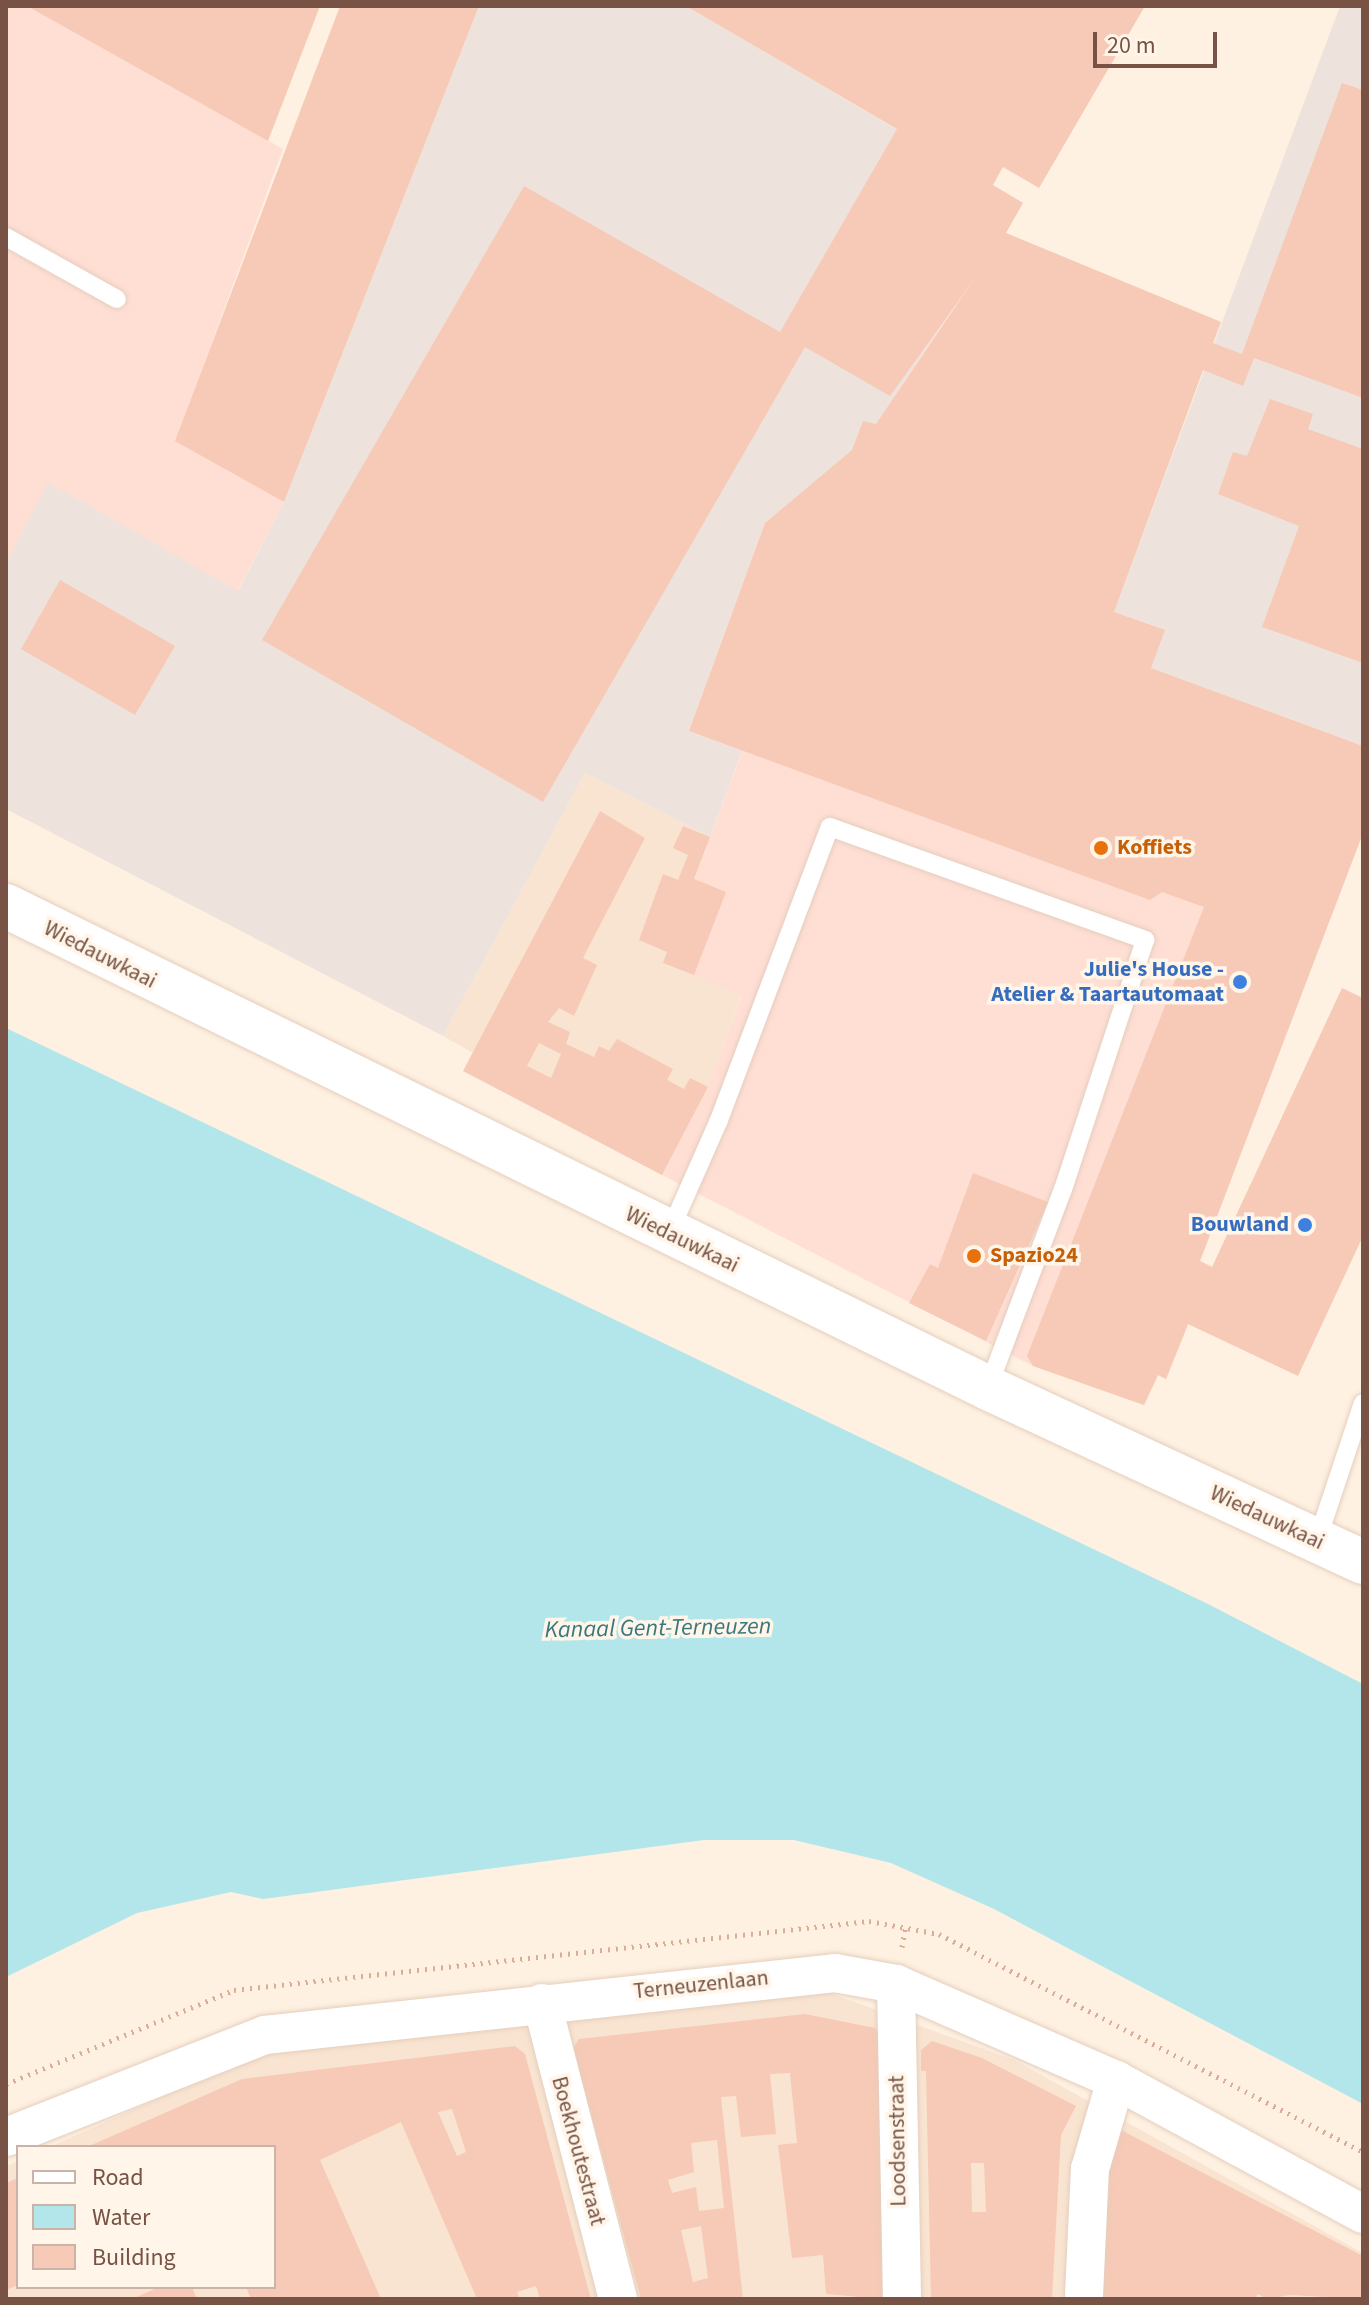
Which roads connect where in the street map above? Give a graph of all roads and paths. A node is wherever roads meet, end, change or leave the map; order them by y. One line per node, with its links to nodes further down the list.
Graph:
1 (6, 237): 2 (lane)
2 (117, 299)
3 (6, 906): 4 (main road, Wiedauwkaai)
4 (669, 1234): 5 (main road, Wiedauwkaai); 5 (lane)
5 (988, 1388): 7 (main road, Wiedauwkaai)
6 (1363, 1403): 7 (lane)
7 (1317, 1541): 8 (main road, Wiedauwkaai)
8 (1363, 1562)
9 (906, 1924): 14 (path)
10 (896, 1984): 11 (street, Terneuzenlaan); 12 (street, Terneuzenlaan); 18 (street, Loodsenstraat)
11 (542, 2003): 13 (street, Terneuzenlaan); 17 (street, Boekhoutestraat)
12 (1116, 2080): 15 (street, Terneuzenlaan); 16 (street)
13 (6, 2137)
14 (1363, 2152)
15 (1363, 2214)
16 (1084, 2295)
17 (618, 2299)
18 (902, 2299)

